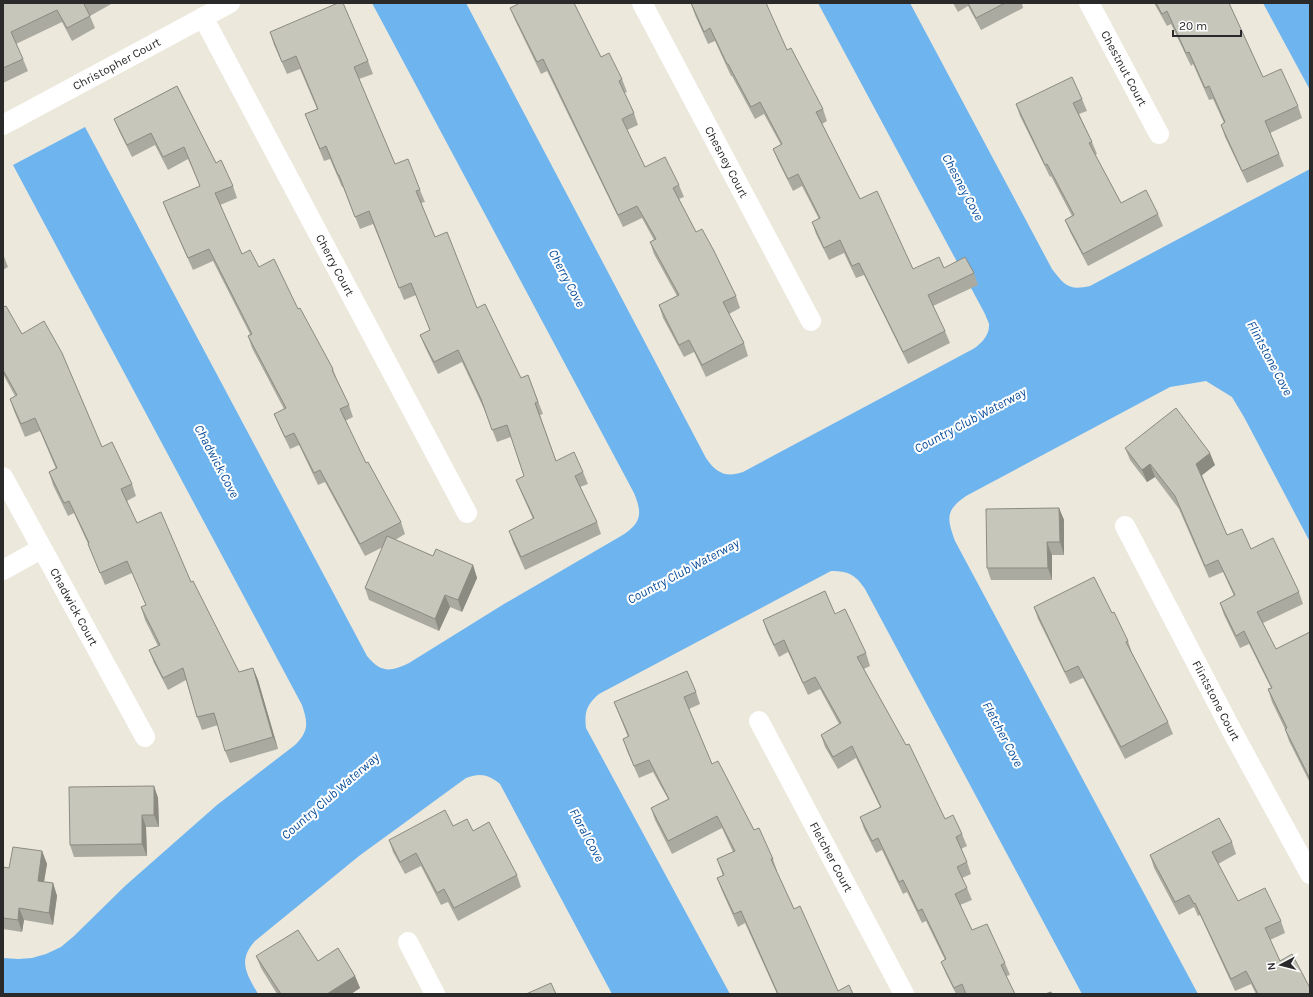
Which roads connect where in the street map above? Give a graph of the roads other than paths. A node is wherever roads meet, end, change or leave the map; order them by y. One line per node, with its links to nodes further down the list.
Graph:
1 (230, 3): 4 (street, Christopher Court)
2 (642, 3): 7 (street, Chesney Court)
3 (1089, 3): 6 (street, Chestnut Court)
4 (203, 17): 5 (street, Christopher Court); 9 (street, Cherry Court)
5 (3, 125)
6 (1159, 134)
7 (811, 321)
8 (3, 477): 11 (street, Chadwick Court)
9 (467, 513)
10 (1125, 526): 15 (street, Flintstone Court)
11 (42, 549): 12 (street); 14 (street, Chadwick Court)
12 (3, 570)
13 (759, 721): 18 (street, Fletcher Court)
14 (144, 737)
15 (1310, 874)
16 (408, 942): 17 (street)
17 (435, 994)
18 (904, 994)

